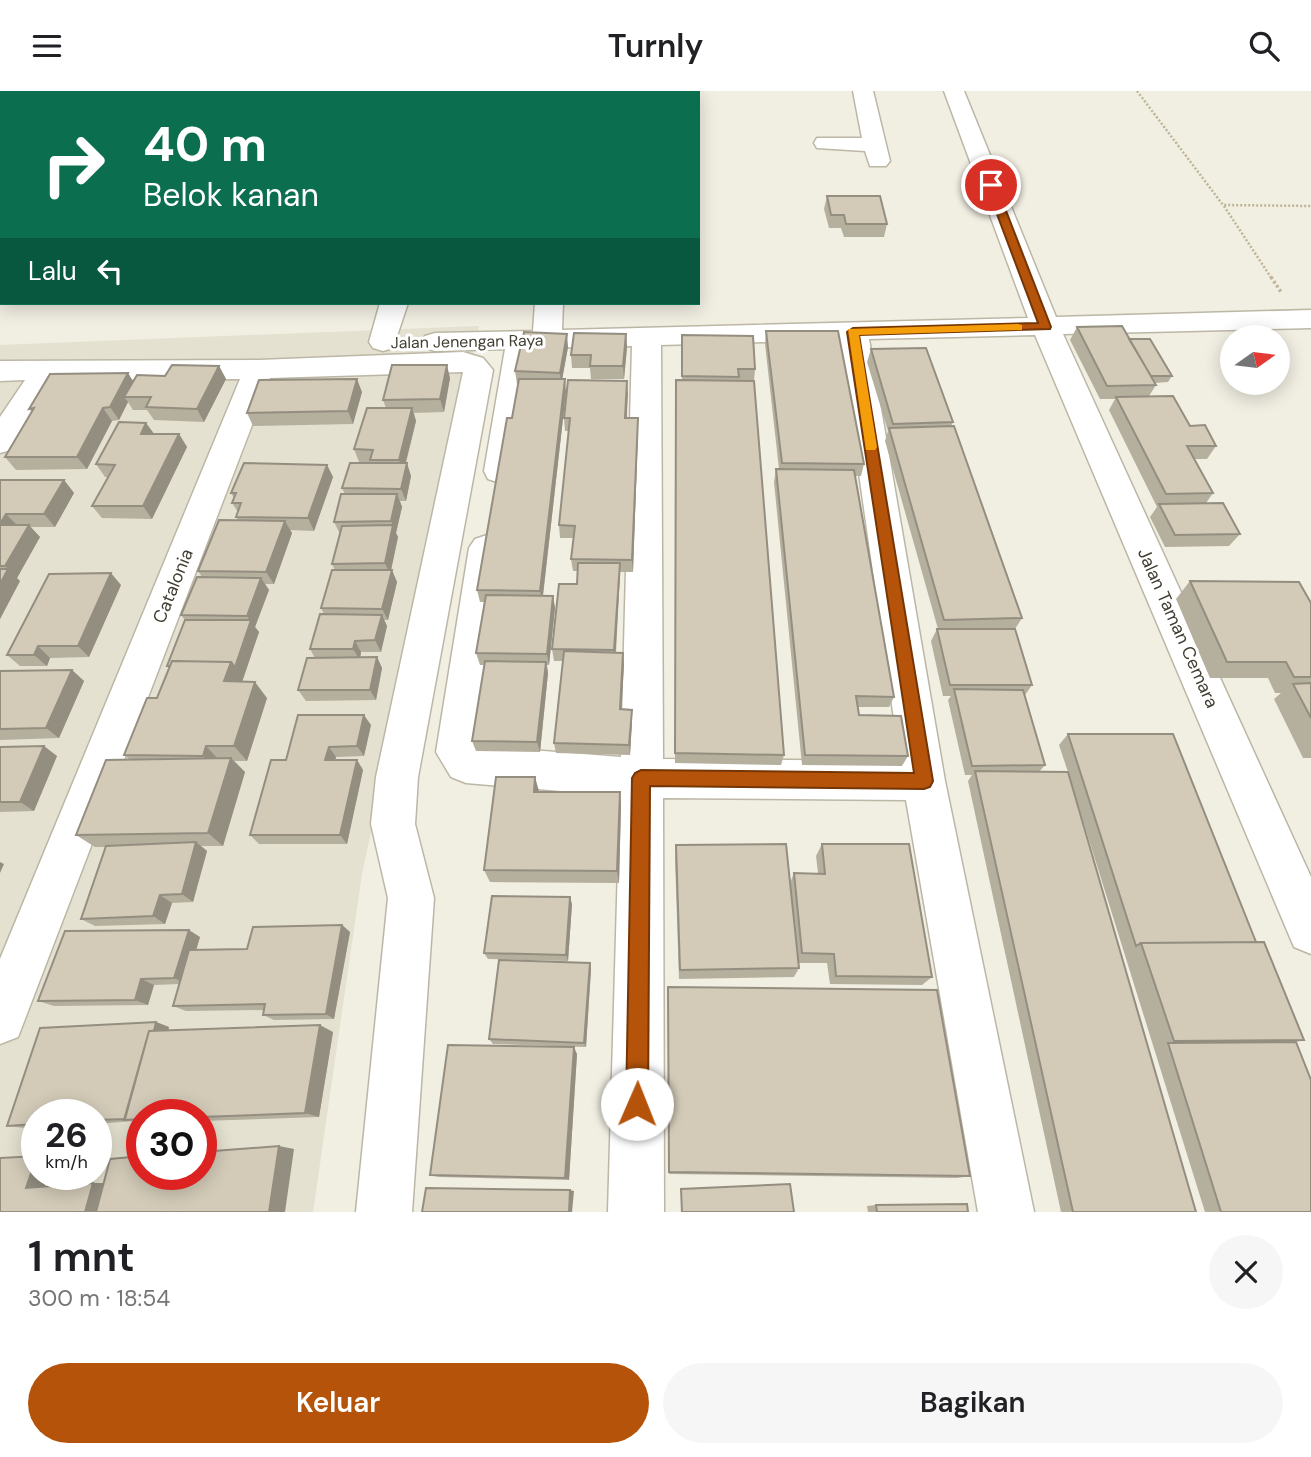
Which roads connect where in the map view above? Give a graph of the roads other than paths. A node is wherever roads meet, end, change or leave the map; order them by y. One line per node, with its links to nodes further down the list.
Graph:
1 (863, 91): 3 (street)
2 (954, 91): 7 (street, Jalan Taman Cemara)
3 (825, 143)
4 (393, 305): 11 (street)
5 (548, 305): 10 (street)
6 (1306, 320): 7 (street, Jalan Jenengan Raya)
7 (1046, 327): 8 (street, Jalan Jenengan Raya); 19 (street, Jalan Taman Cemara)
8 (853, 332): 9 (street, Jalan Jenengan Raya); 18 (street)
9 (647, 338): 10 (street, Jalan Jenengan Raya); 17 (street)
10 (534, 340): 11 (street, Jalan Jenengan Raya); 17 (street)
11 (383, 342): 12 (street, Jalan Jenengan Raya)
12 (0, 350)
13 (259, 369): 14 (street); 20 (street, Catalonia); 21 (street)
14 (47, 370): 15 (street); 16 (street)
15 (0, 371)
16 (0, 442)
17 (641, 778): 18 (street); 22 (street)
18 (924, 781): 23 (street)
19 (1311, 930)
20 (3, 1001)
21 (384, 1212)
22 (636, 1212)
23 (1006, 1212)

